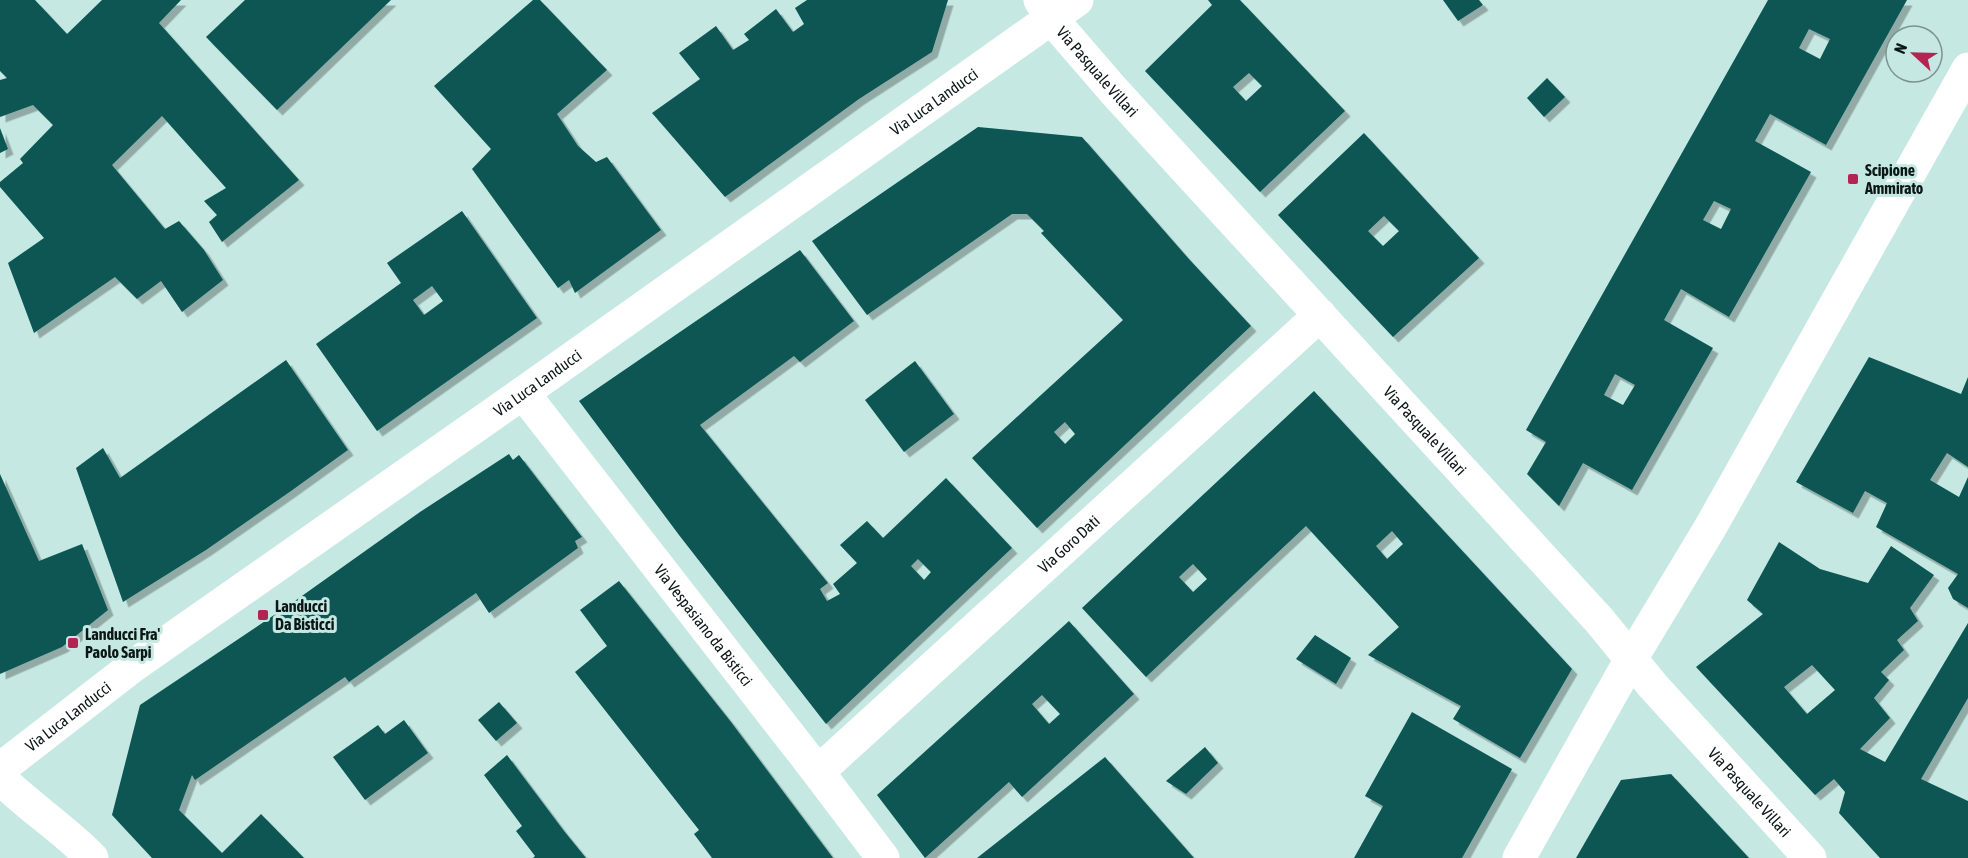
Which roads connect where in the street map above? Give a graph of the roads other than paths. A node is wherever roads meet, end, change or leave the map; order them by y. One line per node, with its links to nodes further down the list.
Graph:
1 (1077, 0): 2 (street, Via Luca Landucci)
2 (1045, 9): 4 (street, Via Pasquale Villari); 5 (street, Via Luca Landucci)
3 (1968, 69): 6 (street)
4 (1320, 315): 6 (street, Via Pasquale Villari); 8 (street, Via Goro Dati)
5 (523, 393): 7 (street, Via Luca Landucci); 8 (street, Via Vespasiano da Bisticci)
6 (1631, 659): 12 (street); 13 (street, Via Pasquale Villari)
7 (0, 769)
8 (818, 772): 11 (street, Via Vespasiano da Bisticci)
9 (0, 778): 10 (street)
10 (92, 858)
11 (882, 858)
12 (1518, 858)
13 (1810, 858)

